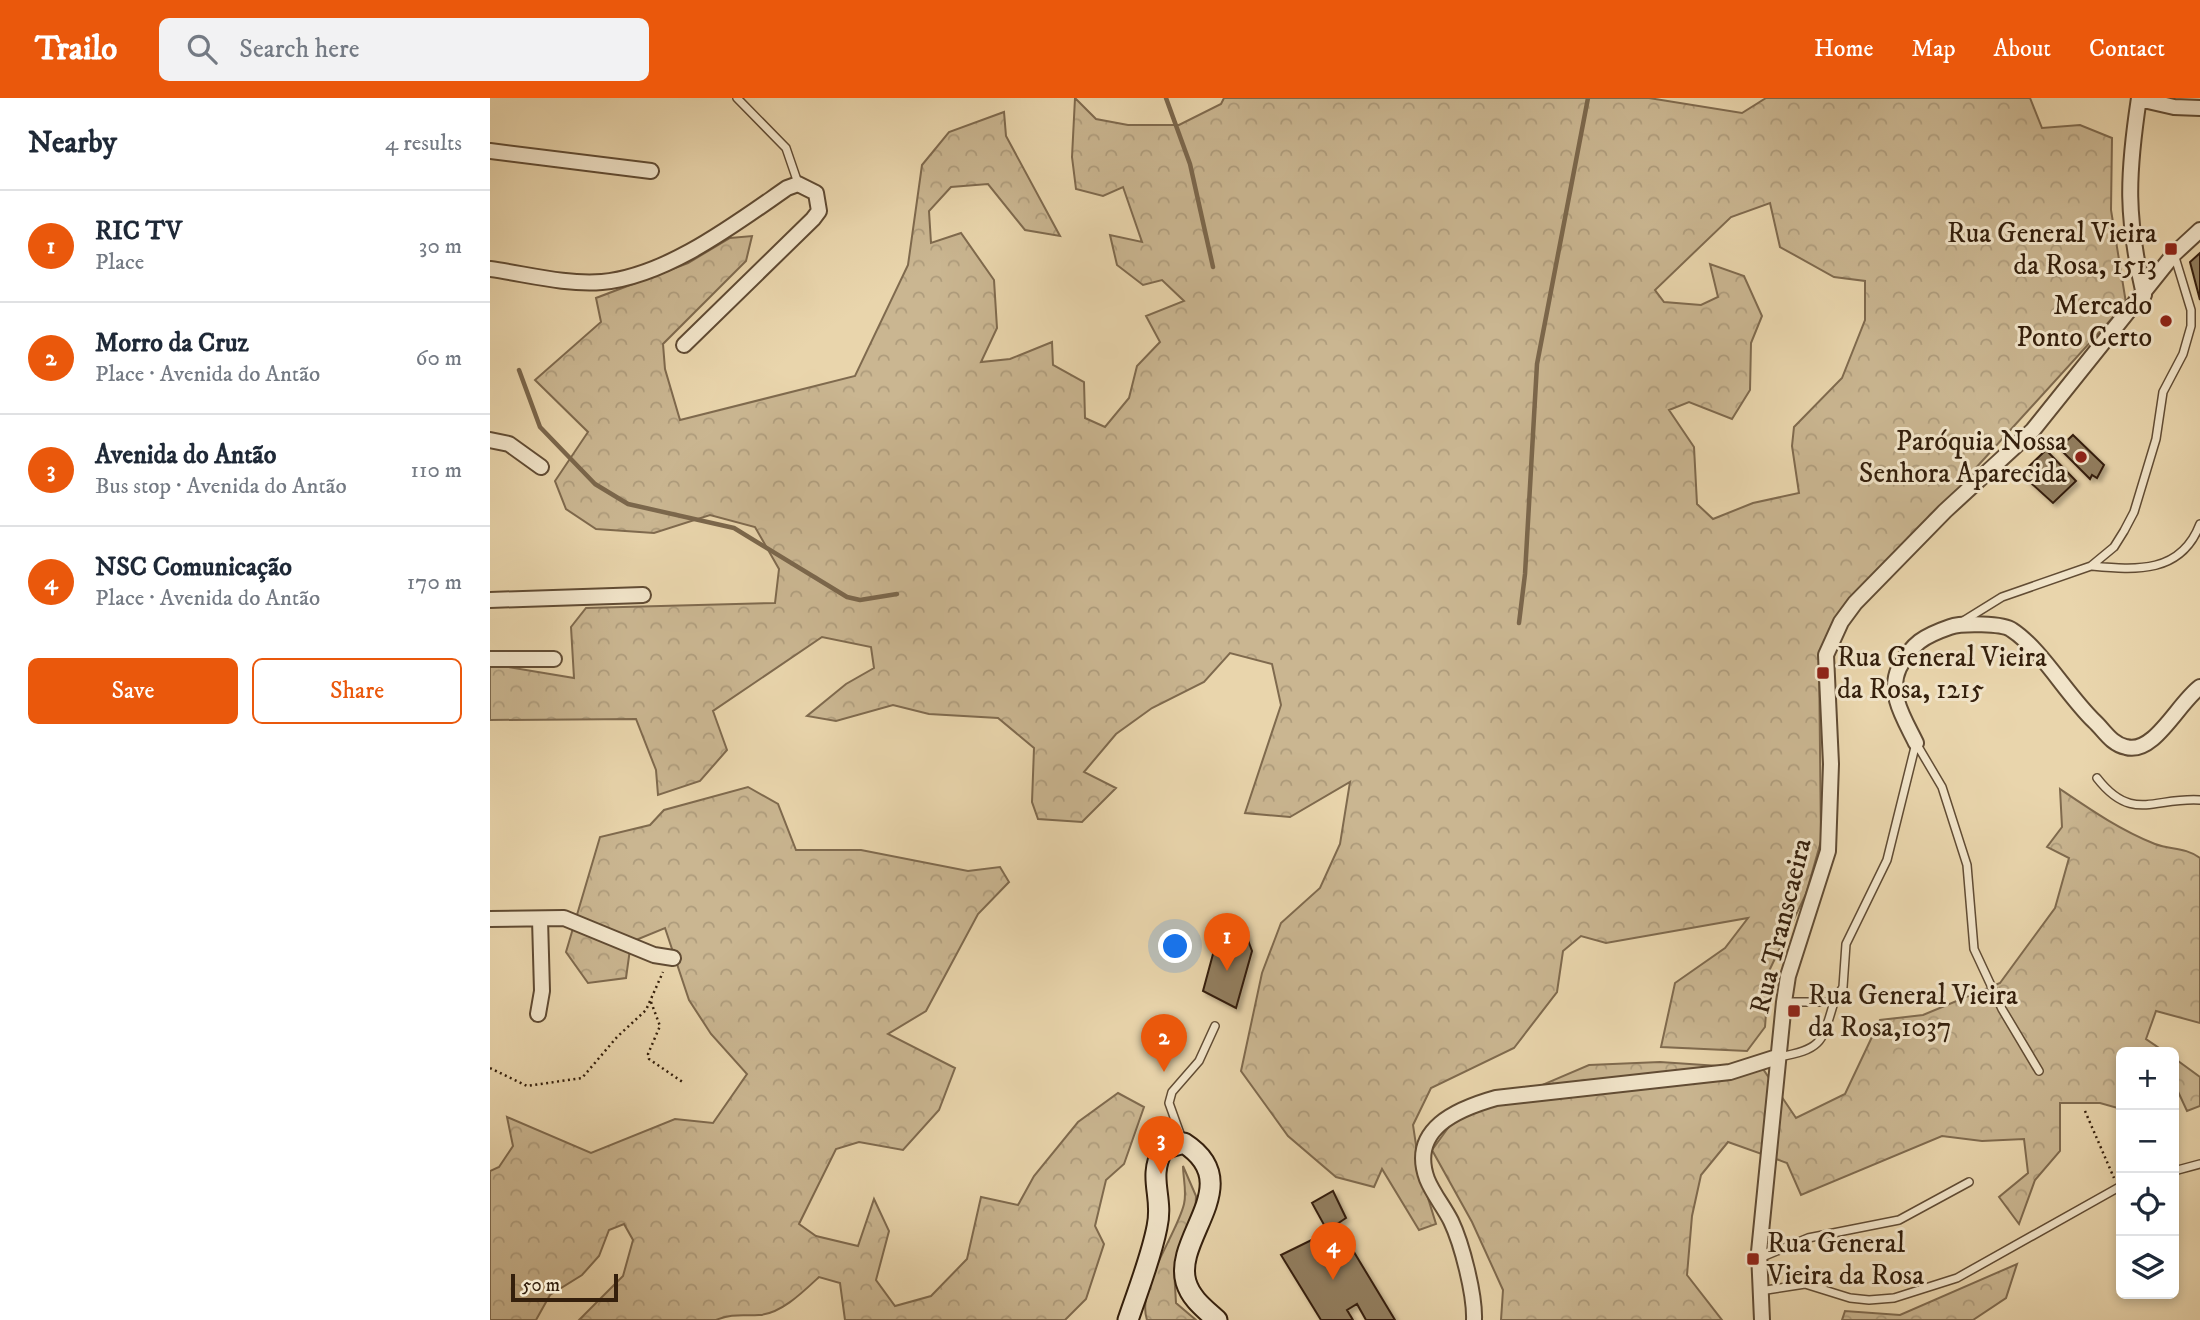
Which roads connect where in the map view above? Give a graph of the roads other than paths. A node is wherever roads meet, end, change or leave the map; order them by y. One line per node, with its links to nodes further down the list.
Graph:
1 (737, 98): 6 (lane)
2 (2139, 98): 3 (street); 10 (street)
3 (2200, 108)
4 (490, 150): 5 (street)
5 (651, 171)
6 (798, 184): 9 (street); 11 (street)
7 (2200, 230): 8 (street)
8 (2174, 254): 10 (street); 15 (lane)
9 (490, 269)
10 (2144, 295): 28 (street, Rua Transcaeira)
11 (684, 345)
12 (490, 440): 13 (street)
13 (541, 467)
14 (2200, 524): 15 (lane)
15 (2091, 566): 18 (lane)
16 (643, 595): 17 (street)
17 (490, 600)
18 (1960, 624): 21 (street); 22 (street)
19 (490, 659): 20 (street)
20 (554, 659)
21 (2200, 687)
22 (1916, 743): 29 (lane); 33 (lane)
23 (2097, 778): 24 (lane)
24 (2200, 800)
25 (490, 919): 26 (street)
26 (540, 919): 27 (street); 30 (street)
27 (673, 958)
28 (1784, 1002): 29 (lane); 32 (street, Rua Transcaeira)
29 (1834, 1002): 32 (lane)
30 (538, 1014)
31 (1215, 1026): 34 (lane)
32 (1777, 1057): 39 (street, Rua Transcaeira); 43 (street)
33 (2039, 1071)
34 (1184, 1143): 41 (street); 42 (street)
35 (2200, 1164): 36 (lane)
36 (2179, 1170)
37 (1969, 1182): 39 (lane)
38 (2116, 1189): 40 (lane)
39 (1759, 1258): 40 (street, Rua Transcaeira)
40 (1760, 1291): 44 (street, Rua Transcaeira)
41 (1128, 1320)
42 (1217, 1320)
43 (1474, 1320)
44 (1762, 1320)

